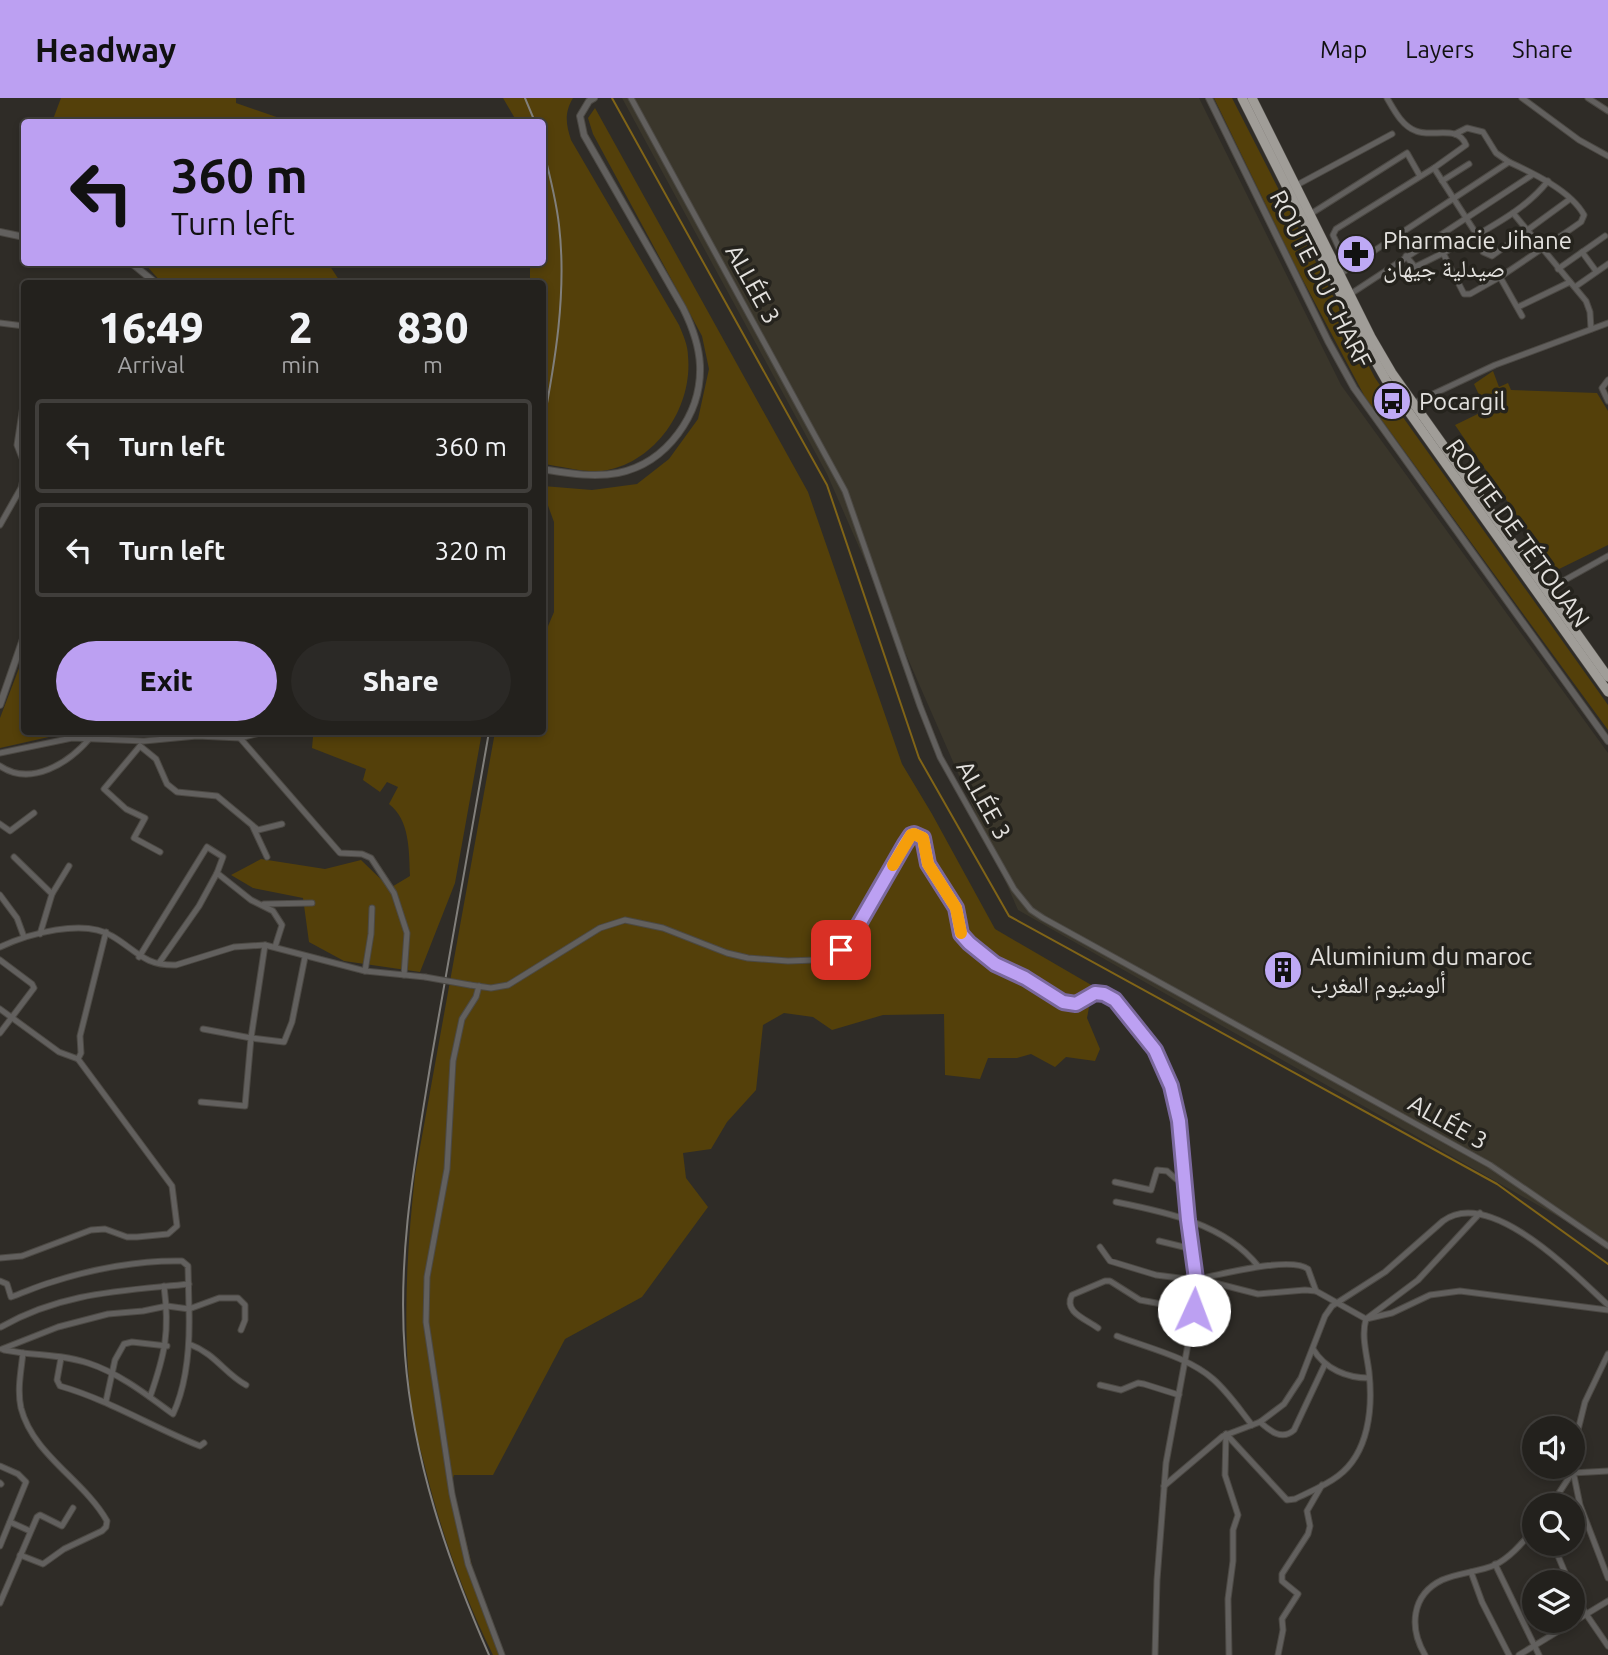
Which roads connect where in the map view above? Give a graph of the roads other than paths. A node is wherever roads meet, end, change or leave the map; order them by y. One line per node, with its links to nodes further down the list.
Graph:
1 (631, 98): 113 (street, ALLÉE 3)
2 (1209, 98): 69 (street, ROUTE DU CHARF)
3 (1242, 98): 64 (highway, ROUTE DE TÉTOUAN)
4 (1252, 98): 20 (highway, ROUTE DE TÉTOUAN)
5 (1387, 98): 11 (street)
6 (1522, 98): 12 (street)
7 (1588, 98): 9 (street)
8 (591, 99): 57 (street)
9 (1608, 111)
10 (1392, 134): 20 (street)
11 (1455, 134): 13 (street); 15 (street)
12 (1608, 156)
13 (1508, 162): 16 (street); 22 (street)
14 (1469, 164): 18 (street)
15 (1434, 168): 17 (street); 18 (street)
16 (1532, 175): 19 (street); 25 (street)
17 (1420, 176): 24 (street); 37 (street)
18 (1442, 181): 22 (street)
19 (1548, 181): 21 (street); 23 (street)
20 (1295, 186): 24 (highway, ROUTE DE TÉTOUAN)
21 (1570, 199): 26 (street); 31 (street)
22 (1453, 200): 25 (street); 37 (street)
23 (1513, 213): 26 (street); 28 (street)
24 (1309, 215): 40 (highway, ROUTE DE TÉTOUAN)
25 (1466, 220): 28 (street); 34 (street)
26 (1527, 229): 28 (street); 31 (street)
27 (0, 232): 29 (street)
28 (1477, 235): 33 (street)
29 (21, 236)
30 (1605, 236): 32 (street)
31 (1543, 248): 38 (street); 41 (street)
32 (1583, 252): 38 (street); 39 (street)
33 (1443, 253): 34 (street); 41 (street)
34 (1406, 256): 45 (street)
35 (1608, 264): 39 (street)
36 (135, 266): 42 (street)
37 (1348, 268): 40 (street)
38 (1558, 269): 43 (street)
39 (1596, 271): 44 (street)
40 (1339, 275): 45 (highway, ROUTE DE TÉTOUAN)
41 (1500, 277): 46 (street)
42 (152, 280)
43 (1570, 282): 44 (street); 46 (street)
44 (1576, 287): 51 (street)
45 (1349, 295): 54 (highway, ROUTE DE TÉTOUAN)
46 (1518, 307): 47 (street)
47 (1522, 316)
48 (0, 323): 50 (street)
49 (1608, 323): 51 (street)
50 (21, 326)
51 (1591, 329): 54 (street)
52 (1608, 380): 53 (street)
53 (1608, 401)
54 (1412, 404): 61 (highway, ROUTE DE TÉTOUAN)
55 (21, 419): 56 (street)
56 (21, 455)
57 (546, 470)
58 (21, 488): 59 (street)
59 (0, 525)
60 (1608, 556): 61 (street)
61 (1547, 590): 63 (highway, ROUTE DE TÉTOUAN)
62 (21, 645): 65 (street)
63 (1608, 677)
64 (1608, 692)
65 (0, 705)
66 (252, 735): 68 (street)
67 (90, 738): 70 (street); 71 (street); 72 (street)
68 (240, 738): 70 (street); 98 (street)
69 (1608, 741)
70 (142, 743): 76 (street); 77 (street)
71 (0, 753)
72 (0, 766)
73 (34, 813): 74 (street)
74 (0, 824)
75 (282, 824): 76 (street)
76 (253, 827): 79 (street)
77 (160, 852)
78 (14, 857): 82 (street)
79 (267, 857)
80 (69, 866): 82 (street)
81 (217, 873): 85 (street); 93 (street); 96 (street)
82 (52, 894): 88 (street)
83 (0, 895): 89 (street)
84 (312, 903): 85 (street)
85 (261, 904): 92 (street)
86 (372, 908): 97 (street)
87 (106, 932): 88 (street); 93 (street); 105 (street)
88 (40, 934): 89 (street)
89 (24, 937): 91 (street)
90 (265, 945): 92 (street); 96 (street); 104 (street)
91 (0, 947)
92 (275, 947): 94 (street)
93 (139, 957): 96 (street)
94 (305, 957): 97 (street); 104 (street)
95 (0, 960): 101 (street)
96 (159, 963)
97 (365, 971): 98 (street)
98 (404, 975): 99 (street, bridge)
99 (480, 986): 108 (street); 174 (street)
100 (0, 1009): 101 (street)
101 (11, 1019): 103 (street); 105 (street)
102 (203, 1029): 104 (street)
103 (0, 1033)
104 (251, 1038): 106 (street)
105 (78, 1059): 116 (street)
106 (201, 1102)
107 (1115, 1182): 108 (street)
108 (1185, 1182): 111 (street)
109 (1116, 1202): 111 (street)
110 (1480, 1213): 123 (street); 125 (street); 128 (street)
111 (1188, 1220): 115 (street); 117 (street)
112 (1158, 1241): 115 (street)
113 (1608, 1246)
114 (1100, 1247): 118 (street)
115 (1192, 1249): 118 (street)
116 (0, 1258)
117 (1258, 1266): 118 (street); 122 (street)
118 (1196, 1279): 122 (street); 127 (street)
119 (0, 1281): 120 (street)
120 (189, 1284): 121 (street); 126 (street)
121 (164, 1286): 124 (street); 129 (street)
122 (1316, 1292): 123 (street)
123 (1337, 1301): 128 (street); 136 (street)
124 (167, 1306): 126 (street); 134 (street); 135 (street)
125 (1608, 1307): 128 (street)
126 (189, 1309): 131 (street); 133 (street)
127 (1194, 1310): 130 (street); 140 (street)
128 (1366, 1319): 143 (street)
129 (1, 1327)
130 (1098, 1328)
131 (242, 1330)
132 (1117, 1336): 140 (street)
133 (189, 1344): 144 (street); 147 (street)
134 (167, 1346): 142 (street); 147 (street)
135 (1, 1349): 137 (street)
136 (1312, 1349): 141 (street); 150 (street)
137 (23, 1353): 139 (street); 165 (street)
138 (1608, 1354): 149 (street)
139 (61, 1358): 142 (street); 148 (street)
140 (1184, 1362): 146 (street); 151 (street)
141 (1325, 1364): 143 (street); 150 (street)
142 (111, 1373): 147 (street); 148 (street)
143 (1369, 1378): 158 (street)
144 (246, 1385)
145 (1100, 1385): 146 (street)
146 (1179, 1395): 159 (street)
147 (150, 1397)
148 (106, 1401): 153 (street)
149 (1582, 1416)
150 (1260, 1422): 151 (street)
151 (1252, 1425): 152 (street)
152 (1226, 1434): 158 (street); 159 (street); 176 (street)
153 (204, 1443)
154 (0, 1466): 161 (street)
155 (1585, 1470): 156 (street)
156 (1608, 1471)
157 (1574, 1479): 168 (street)
158 (1322, 1485): 177 (street)
159 (1164, 1486): 175 (street)
160 (73, 1507): 162 (street)
161 (10, 1522): 162 (street); 164 (street)
162 (30, 1531): 165 (street)
163 (1522, 1542): 166 (street)
164 (0, 1546)
165 (20, 1555): 170 (street)
166 (1495, 1564): 167 (street); 172 (street)
167 (1471, 1572): 178 (street); 179 (street)
168 (1608, 1578)
169 (1608, 1601): 171 (street)
170 (0, 1603)
171 (1586, 1614): 172 (street); 173 (street)
172 (1533, 1646): 180 (street); 181 (street)
173 (1608, 1646)
174 (502, 1655)
175 (1155, 1655)
176 (1229, 1655)
177 (1278, 1655)
178 (1425, 1655)
179 (1509, 1655)
180 (1519, 1655)
181 (1539, 1655)

